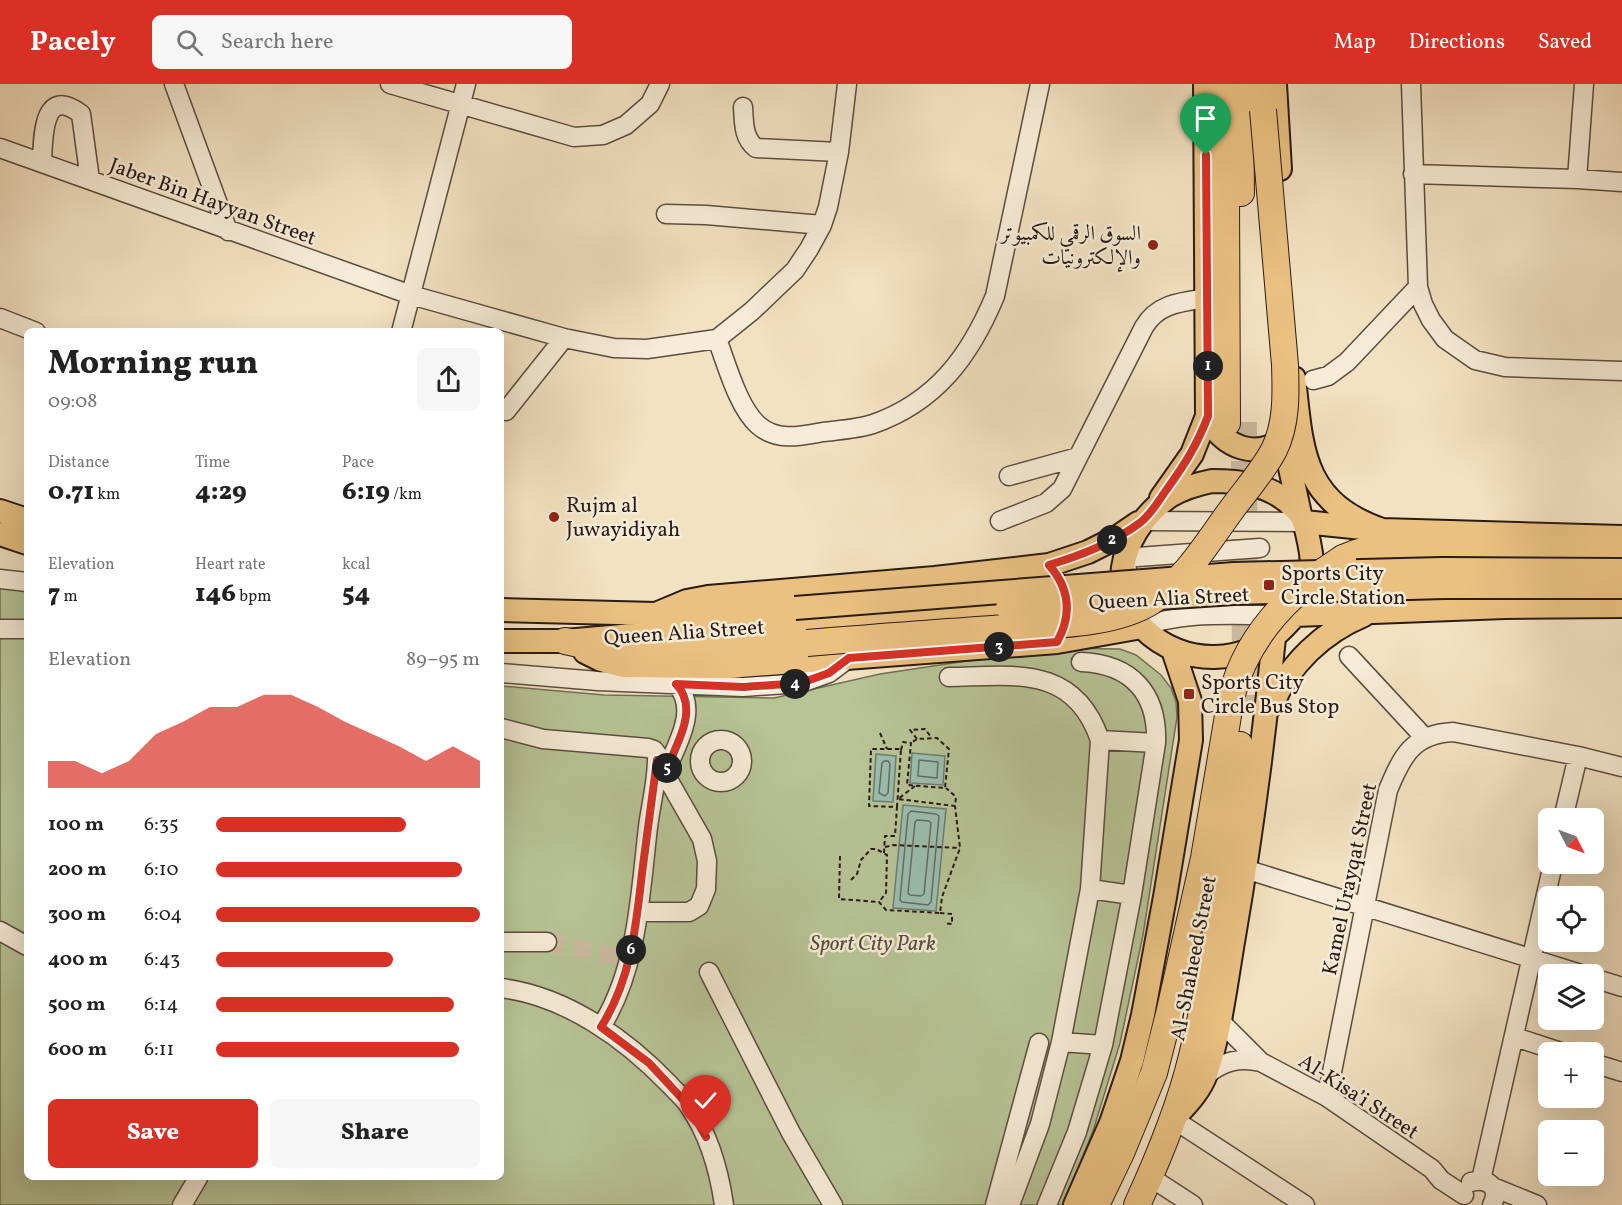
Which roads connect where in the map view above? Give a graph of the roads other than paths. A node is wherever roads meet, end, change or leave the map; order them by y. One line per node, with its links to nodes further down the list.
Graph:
1 (174, 84): 25 (street)
2 (390, 84): 14 (street)
3 (466, 84): 14 (street)
4 (660, 84): 14 (street)
5 (847, 84): 17 (street)
6 (1040, 84): 33 (street)
7 (1205, 84): 28 (main road)
8 (1217, 84): 38 (highway)
9 (1240, 84): 38 (highway)
10 (1261, 84): 65 (highway, bridge)
11 (1275, 84): 34 (main road)
12 (1410, 84): 19 (street)
13 (1584, 84): 20 (street)
14 (462, 104): 27 (street)
15 (743, 107): 17 (street)
16 (0, 148): 18 (street, Jaber Bin Hayyan Street)
17 (839, 152): 24 (street)
18 (42, 163): 21 (street, Jaber Bin Hayyan Street); 21 (street)
19 (1413, 174): 20 (street); 26 (street)
20 (1577, 179): 22 (street)
21 (90, 180): 25 (street, Jaber Bin Hayyan Street)
22 (1622, 182)
23 (666, 214): 24 (street)
24 (822, 225): 33 (street)
25 (228, 231): 27 (street, Jaber Bin Hayyan Street)
26 (1418, 287): 35 (street); 36 (street)
27 (411, 295): 31 (street); 32 (street, Jaber Bin Hayyan Street)
28 (1208, 298): 38 (main road); 40 (street)
29 (0, 318): 30 (street)
30 (26, 328)
31 (402, 328)
32 (564, 338): 33 (street, Jaber Bin Hayyan Street); 37 (street)
33 (717, 339)
34 (1293, 369): 39 (main road); 47 (main road)
35 (1622, 371)
36 (1313, 380)
37 (506, 411)
38 (1226, 420): 39 (main road); 43 (main road)
39 (1292, 428): 44 (main road)
40 (1078, 457): 41 (street); 46 (street)
41 (1008, 476)
42 (0, 511): 45 (main road)
43 (1148, 515): 44 (street); 44 (main road); 53 (main road); 54 (main road)
44 (1302, 518): 47 (main road); 58 (main road)
45 (24, 519)
46 (1000, 521)
47 (1382, 530): 49 (main road)
48 (0, 534): 50 (main road)
49 (1622, 537)
50 (24, 542)
51 (1260, 548): 53 (street)
52 (1622, 551): 129 (highway, bridge)
53 (1124, 558): 58 (street); 68 (main road)
54 (1049, 565): 63 (main road); 72 (main road)
55 (1622, 570): 65 (main road, Queen Alia Street, bridge)
56 (0, 579): 57 (street)
57 (24, 582)
58 (1311, 583): 64 (main road)
59 (1622, 587): 65 (main road, Queen Alia Street, bridge)
60 (1622, 606): 62 (main road)
61 (504, 610): 63 (main road, Queen Alia Street)
62 (1372, 611): 64 (main road); 81 (main road)
63 (656, 614): 65 (main road, Queen Alia Street)
64 (1295, 615): 68 (street); 69 (main road)
65 (800, 625): 71 (highway)
66 (0, 629): 67 (street)
67 (24, 629)
68 (1133, 629): 72 (main road); 73 (main road); 79 (main road)
69 (1274, 638): 73 (main road); 81 (main road)
70 (504, 641): 71 (main road)
71 (565, 641): 75 (main road)
72 (1057, 642): 75 (main road)
73 (1173, 650): 79 (main road)
74 (1349, 656): 83 (street)
75 (849, 658): 80 (street)
76 (1081, 662): 85 (street)
77 (504, 674): 80 (street)
78 (949, 677): 84 (street)
79 (1185, 683): 128 (main road)
80 (676, 684): 88 (street)
81 (1266, 723): 91 (main road)
82 (504, 729): 88 (street)
83 (1425, 738): 86 (street); 95 (street, Kamel Urayqat Street)
84 (1100, 740): 85 (street); 93 (street)
85 (1156, 742): 94 (street)
86 (1578, 756): 89 (street); 90 (street)
87 (700, 764): 88 (street)
88 (661, 765): 96 (street); 96 (street)
89 (1622, 767)
90 (1566, 808)
91 (1245, 868): 95 (street); 107 (main road)
92 (1551, 874): 101 (street)
93 (1090, 890): 94 (street); 110 (street)
94 (1132, 895): 113 (street)
95 (1364, 905): 101 (street); 118 (street, Kamel Urayqat Street)
96 (638, 912): 108 (street)
97 (0, 931): 100 (street)
98 (504, 942): 99 (street)
99 (547, 942)
100 (24, 944)
101 (1530, 957): 102 (street); 109 (street)
102 (1551, 964)
103 (709, 972): 126 (street)
104 (1604, 981): 105 (street)
105 (1622, 987)
106 (504, 989): 108 (street)
107 (1220, 1020): 114 (street, Al-Kisa’i Street); 117 (main road)
108 (601, 1027): 125 (street)
109 (1515, 1037): 112 (street); 122 (street)
110 (1061, 1042): 113 (street); 123 (street)
111 (1039, 1043): 123 (street)
112 (1538, 1045)
113 (1103, 1046): 127 (street)
114 (1261, 1062): 117 (street, Al-Kisa’i Street); 118 (street, Al-Kisa’i Street)
115 (1604, 1066): 116 (street)
116 (1622, 1072)
117 (1206, 1076): 119 (main road)
118 (1327, 1097): 122 (street, Al-Kisa’i Street)
119 (1173, 1119): 120 (highway, Al-Shaheed Street); 130 (highway, Al-Shaheed Street); 133 (street)
120 (1150, 1177): 131 (highway, Al-Shaheed Street); 132 (street)
121 (197, 1180): 124 (street)
122 (1475, 1190): 134 (street); 135 (street, Al-Kisa’i Street)
123 (1008, 1204)
124 (182, 1205)
125 (724, 1205)
126 (833, 1205)
127 (1047, 1205)
128 (1075, 1205)
129 (1096, 1205)
130 (1113, 1205)
131 (1137, 1205)
132 (1193, 1205)
133 (1305, 1205)
134 (1492, 1205)
135 (1537, 1205)

